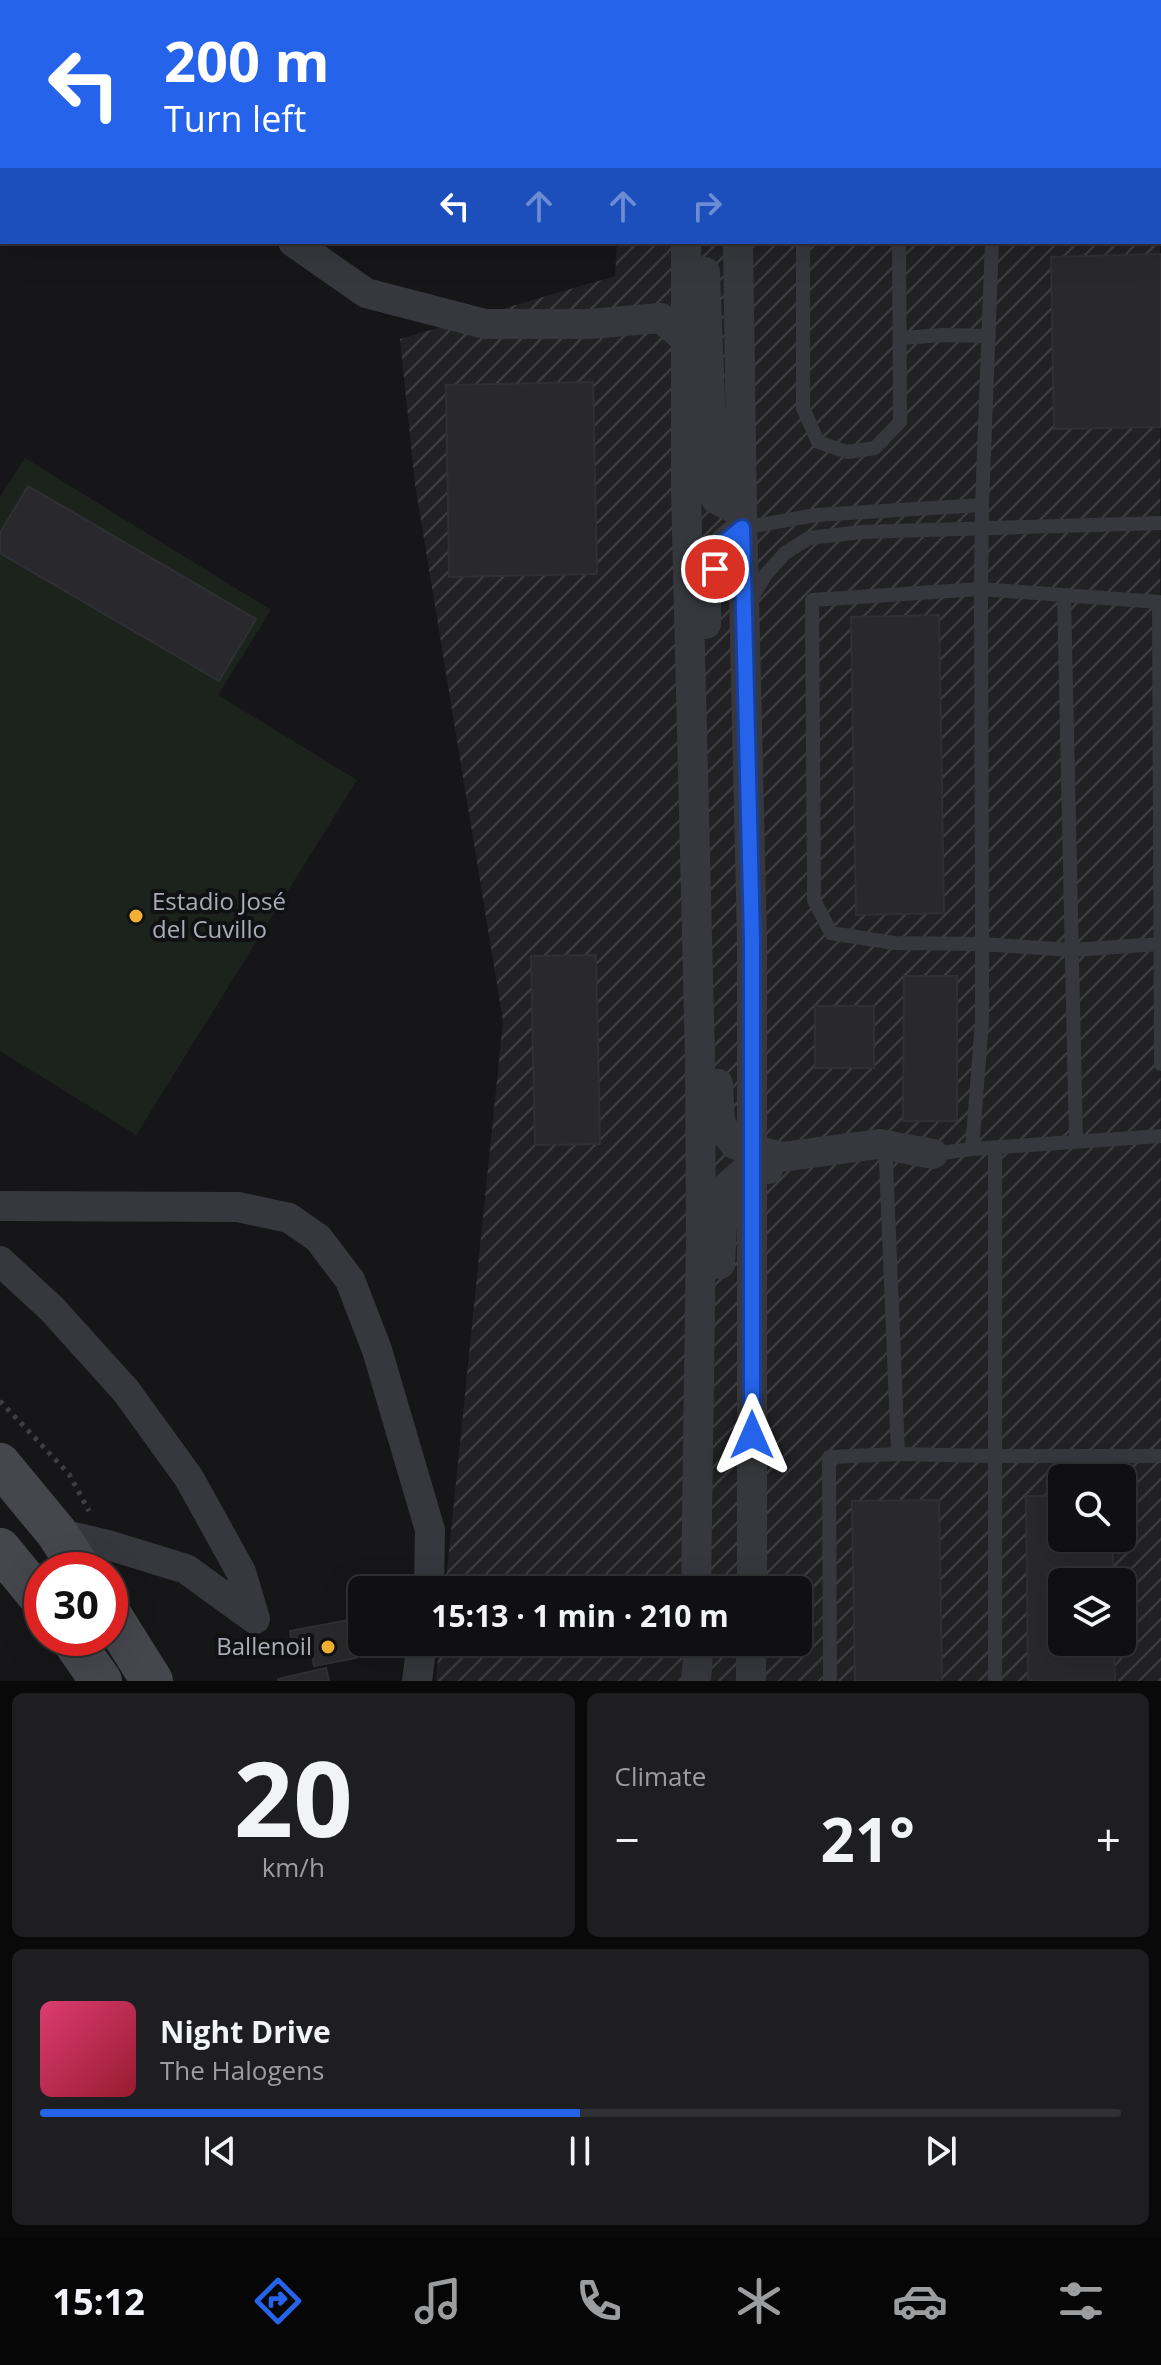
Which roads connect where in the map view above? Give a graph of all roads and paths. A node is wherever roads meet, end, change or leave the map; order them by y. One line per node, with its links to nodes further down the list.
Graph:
1 (296, 244): 10 (street)
2 (686, 244): 10 (street)
3 (705, 244): 12 (street)
4 (738, 244): 12 (street)
5 (803, 244): 9 (lane)
6 (899, 244): 9 (lane)
7 (992, 244): 8 (lane)
8 (989, 336): 9 (lane); 11 (lane)
9 (901, 338)
10 (686, 339): 39 (street)
11 (982, 505): 12 (lane); 14 (lane)
12 (742, 520): 17 (street); 27 (street)
13 (1161, 523): 14 (lane)
14 (981, 528): 15 (lane); 17 (lane)
15 (981, 589): 16 (lane); 18 (lane); 18 (lane)
16 (1064, 595): 19 (lane); 20 (lane)
17 (745, 609): 27 (street)
18 (982, 944): 20 (lane); 25 (lane)
19 (1160, 944): 20 (lane); 21 (lane)
20 (1072, 950): 23 (lane)
21 (1161, 1064)
22 (1161, 1136): 23 (lane)
23 (1076, 1142): 24 (lane)
24 (995, 1148): 25 (lane); 32 (lane)
25 (972, 1149): 26 (lane)
26 (933, 1154): 27 (street); 28 (street)
27 (753, 1160): 28 (street); 40 (street); 41 (street)
28 (886, 1162): 31 (lane)
29 (0, 1206): 38 (street)
30 (0, 1261): 35 (street)
31 (898, 1454): 32 (lane); 53 (lane)
32 (995, 1456): 33 (lane); 54 (lane)
33 (1161, 1456)
34 (0, 1464): 35 (main road)
35 (57, 1533): 37 (main road)
36 (0, 1549): 42 (main road)
37 (69, 1552)
38 (429, 1576)
39 (699, 1576)
40 (700, 1576)
41 (752, 1576)
42 (24, 1578)
43 (128, 1643): 49 (main road)
44 (84, 1656): 48 (main road)
45 (420, 1656): 50 (street)
46 (697, 1656): 51 (street)
47 (751, 1656): 52 (street)
48 (101, 1681)
49 (152, 1681)
50 (417, 1681)
51 (696, 1681)
52 (751, 1681)
53 (830, 1681)
54 (995, 1681)

